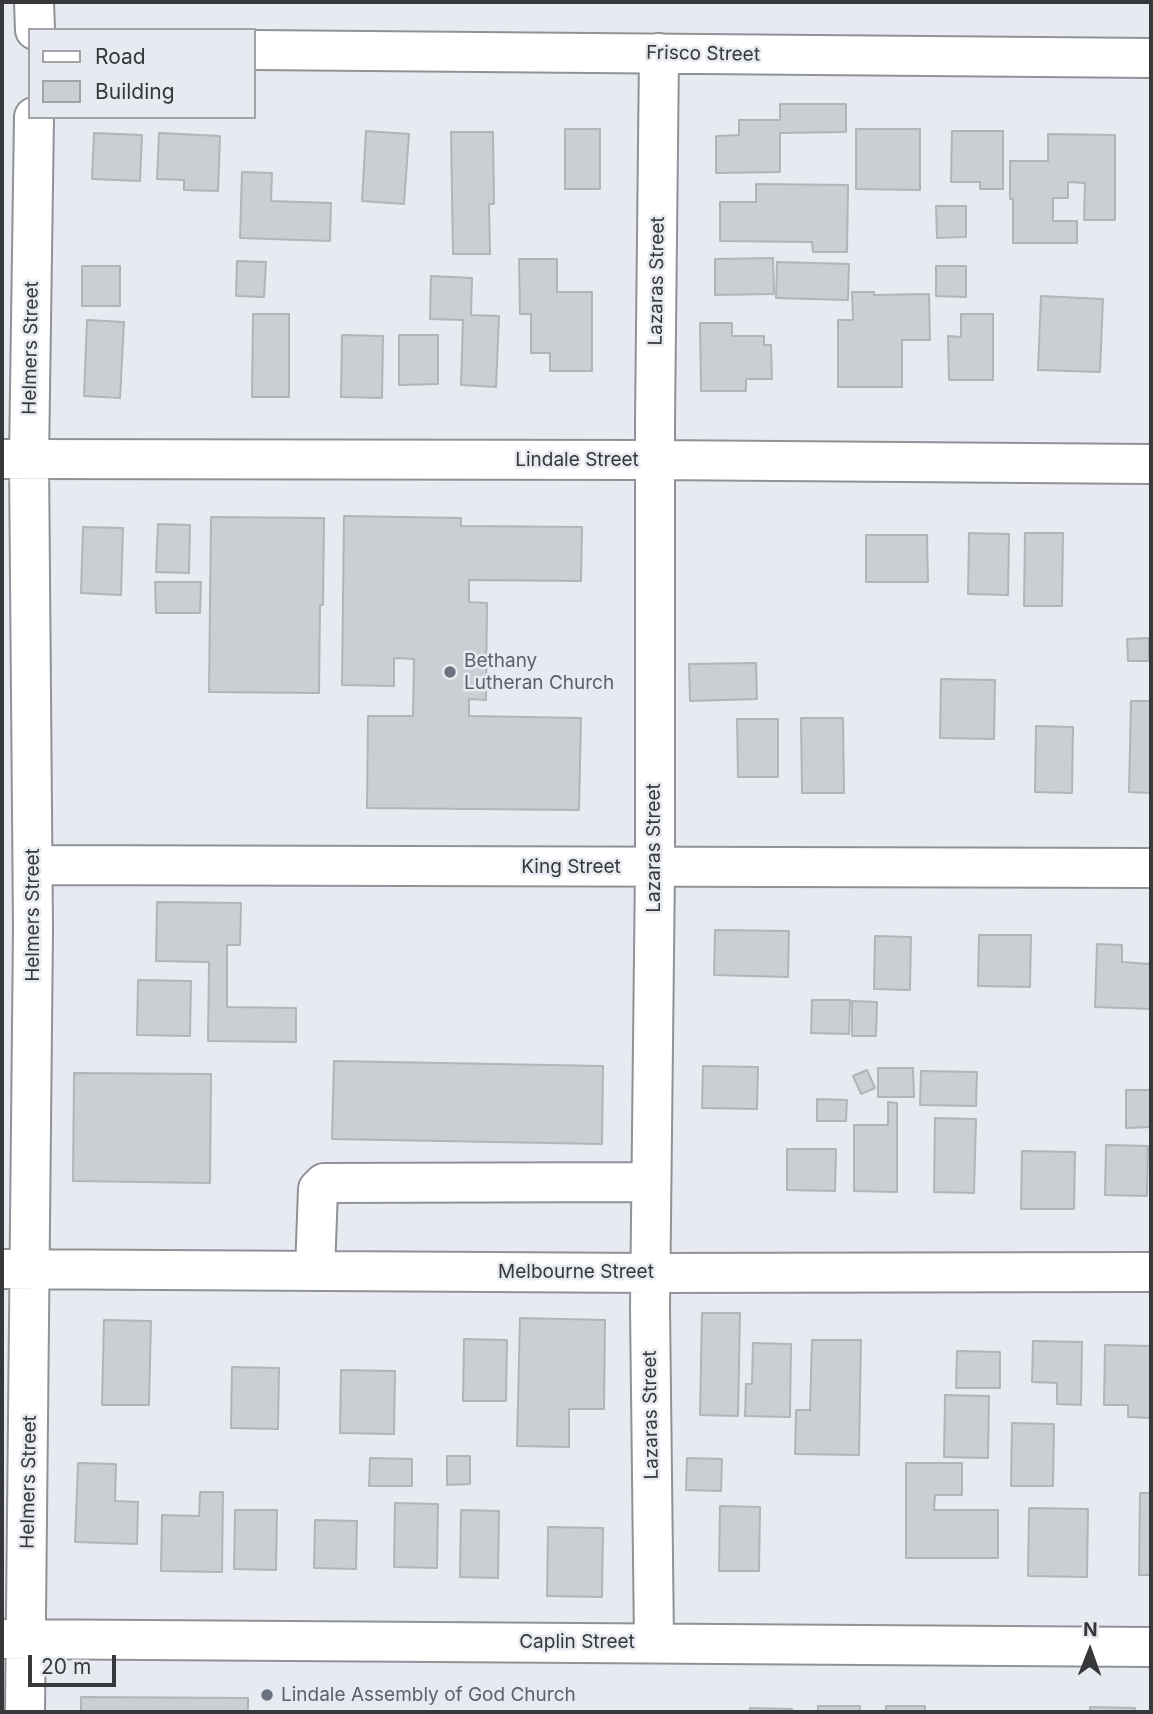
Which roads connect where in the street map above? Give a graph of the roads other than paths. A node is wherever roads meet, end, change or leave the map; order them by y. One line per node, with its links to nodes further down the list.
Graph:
1 (34, 2): 2 (street)
2 (35, 28)
3 (256, 50): 4 (street, Frisco Street)
4 (659, 53): 5 (street, Frisco Street); 8 (street, Lazaras Street)
5 (1151, 58)
6 (34, 119): 7 (street, Helmers Street)
7 (15, 459): 8 (street, Lindale Street); 10 (street, Helmers Street)
8 (655, 460): 9 (street, Lindale Street); 11 (street, Lazaras Street)
9 (1151, 464)
10 (33, 865): 11 (street, King Street); 13 (street, Helmers Street)
11 (655, 867): 12 (street, King Street); 14 (street, Lazaras Street)
12 (1151, 868)
13 (18, 929): 15 (street, Helmers Street)
14 (651, 1182): 16 (street); 18 (street, Lazaras Street)
15 (16, 1269): 16 (street, Melbourne Street); 19 (street, Helmers Street)
16 (315, 1271): 18 (street, Melbourne Street)
17 (1151, 1272): 18 (street, Melbourne Street)
18 (650, 1273): 20 (street, Lazaras Street)
19 (14, 1639): 20 (street, Caplin Street); 22 (street, Helmers Street)
20 (654, 1642): 21 (street, Caplin Street)
21 (1151, 1647)
22 (25, 1712)

